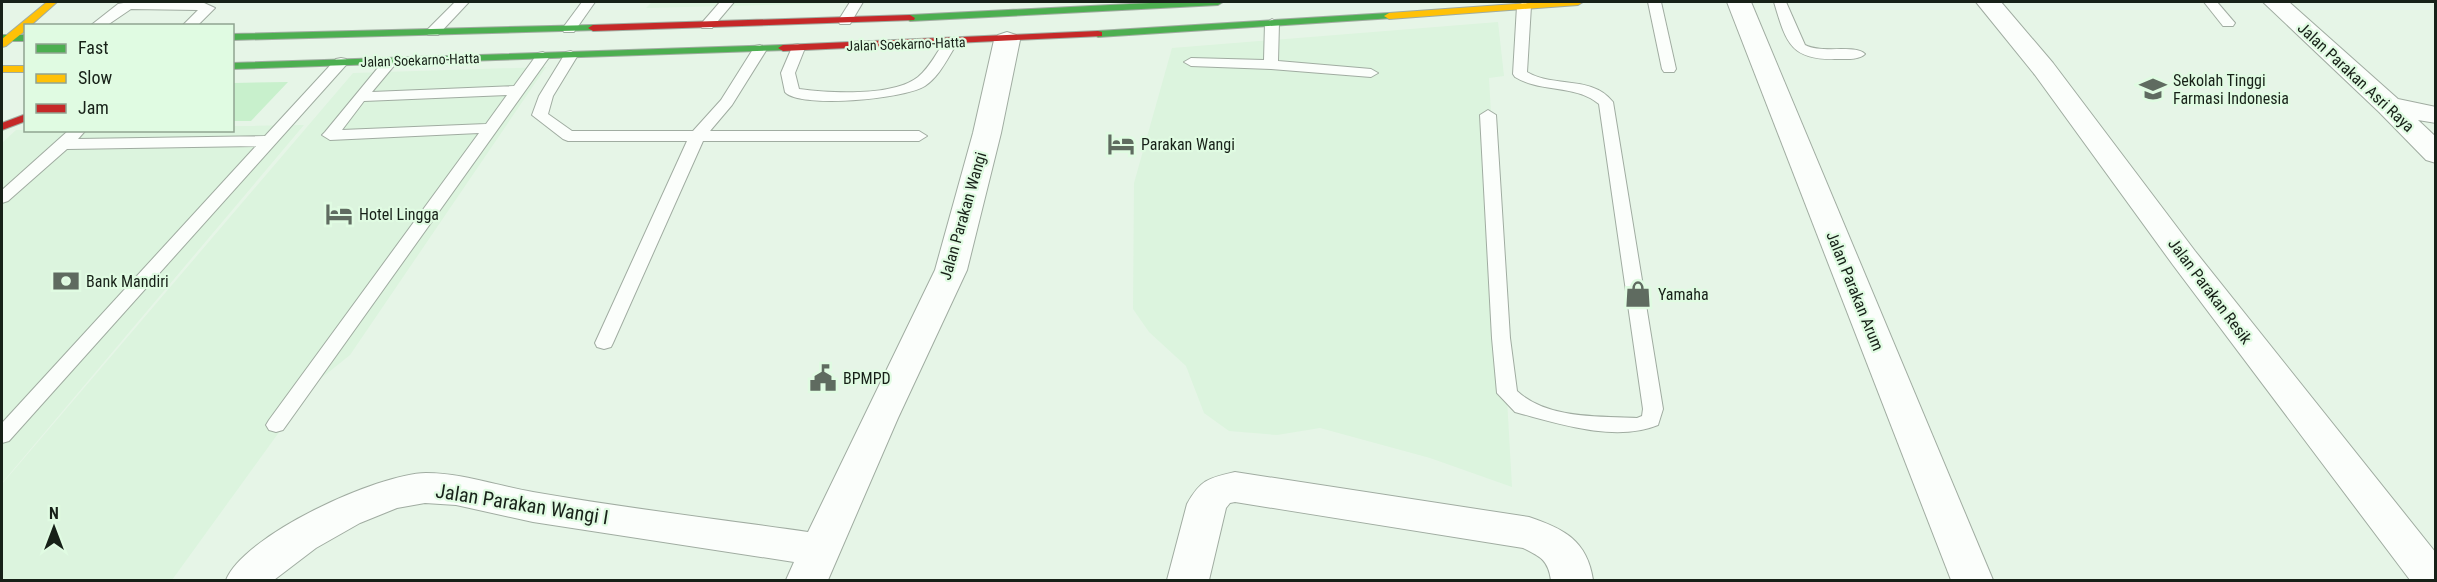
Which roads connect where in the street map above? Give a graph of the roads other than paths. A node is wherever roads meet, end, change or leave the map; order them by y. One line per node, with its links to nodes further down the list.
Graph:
1 (52, 2): 22 (main road)
2 (462, 2): 27 (lane)
3 (588, 2): 26 (lane)
4 (727, 2): 25 (lane)
5 (856, 2): 18 (lane)
6 (1204, 2): 7 (main road, Jalan Soekarno-Hatta); 15 (main road, Jalan Soekarno-Hatta)
7 (1218, 2)
8 (1578, 2): 17 (main road, Jalan Soekarno-Hatta)
9 (1654, 2): 45 (lane)
10 (1739, 2): 69 (street, Jalan Parakan Arum)
11 (1780, 2): 35 (lane)
12 (1988, 2): 70 (street, Jalan Parakan Resik)
13 (2210, 2): 20 (lane)
14 (2275, 2): 49 (street, Jalan Parakan Asri Raya)
15 (1098, 5): 16 (main road, Jalan Soekarno-Hatta)
16 (1068, 6): 18 (main road, Jalan Soekarno-Hatta)
17 (1524, 6): 19 (main road, Jalan Soekarno-Hatta); 50 (lane)
18 (845, 21): 25 (main road, Jalan Soekarno-Hatta)
19 (1272, 23): 31 (main road, Jalan Soekarno-Hatta); 41 (lane)
20 (2228, 23)
21 (24, 24): 30 (main road)
22 (24, 24)
23 (100, 24): 24 (lane)
24 (191, 24)
25 (707, 25): 26 (main road, Jalan Soekarno-Hatta)
26 (568, 29): 27 (main road, Jalan Soekarno-Hatta)
27 (433, 32): 28 (main road, Jalan Soekarno-Hatta)
28 (234, 36)
29 (24, 38): 30 (main road)
30 (4, 40)
31 (1007, 40): 32 (main road, Jalan Soekarno-Hatta); 65 (street, Jalan Parakan Wangi)
32 (951, 42): 33 (main road, Jalan Soekarno-Hatta); 33 (lane)
33 (798, 48): 34 (main road, Jalan Soekarno-Hatta)
34 (760, 50): 37 (main road, Jalan Soekarno-Hatta); 57 (lane)
35 (1858, 54)
36 (543, 56): 37 (main road, Jalan Soekarno-Hatta); 38 (main road, Jalan Soekarno-Hatta); 47 (lane)
37 (571, 56): 57 (lane)
38 (391, 61): 39 (main road, Jalan Soekarno-Hatta); 48 (lane)
39 (341, 62): 42 (main road, Jalan Soekarno-Hatta); 58 (lane)
40 (1191, 62): 41 (lane)
41 (1271, 65): 46 (lane)
42 (234, 66)
43 (2, 69): 44 (main road)
44 (24, 69)
45 (1669, 69)
46 (1371, 73)
47 (518, 90): 48 (lane); 54 (lane)
48 (360, 97): 54 (lane)
49 (2389, 106): 51 (street); 60 (street, Jalan Parakan Asri Raya)
50 (1488, 115)
51 (2436, 115)
52 (24, 118): 53 (main road)
53 (2, 127)
54 (491, 128): 63 (lane)
55 (77, 132): 59 (lane)
56 (919, 136): 57 (lane)
57 (696, 138): 62 (lane)
58 (269, 141): 59 (lane); 64 (lane)
59 (63, 144): 61 (lane)
60 (2436, 154)
61 (2, 198)
62 (604, 343)
63 (276, 425)
64 (2, 436)
65 (813, 565): 66 (street, Jalan Parakan Wangi I)
66 (247, 580)
67 (1188, 580): 68 (street)
68 (1572, 580)
69 (1972, 580)
70 (2433, 580)

